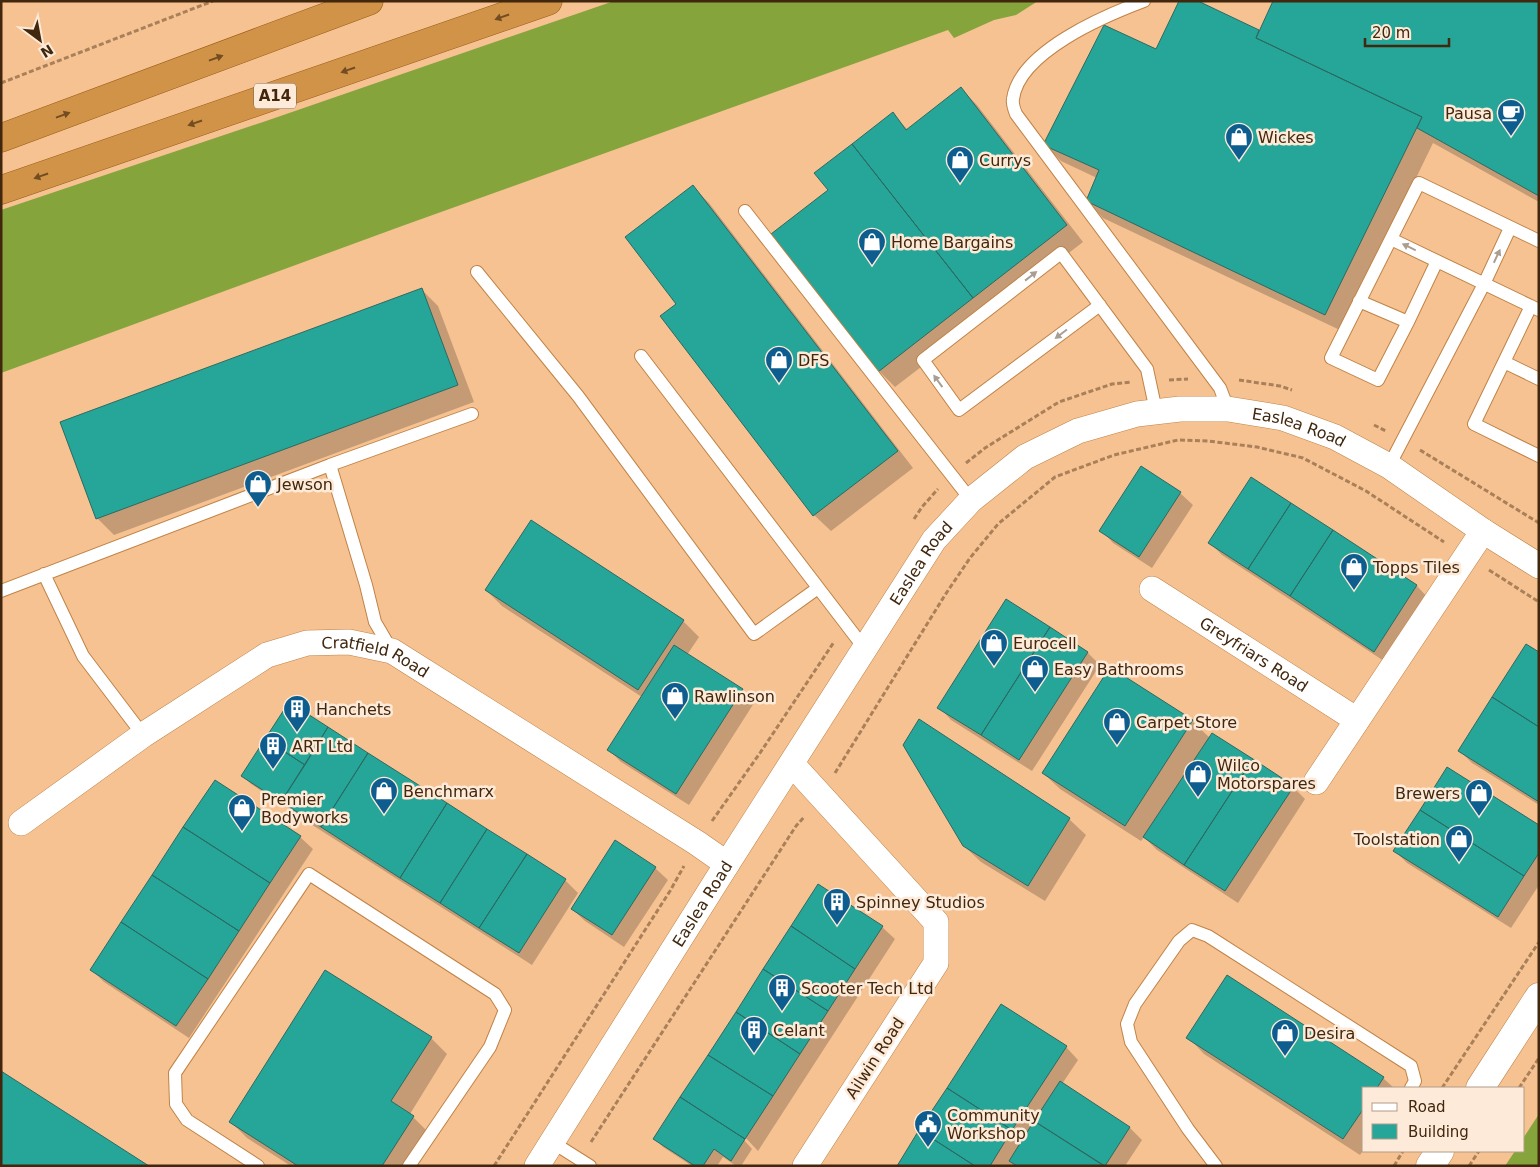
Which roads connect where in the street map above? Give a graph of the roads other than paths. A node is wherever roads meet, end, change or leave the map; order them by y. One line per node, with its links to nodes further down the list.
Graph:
1 (369, 1): 4 (highway, one-way to 1)
2 (548, 1): 5 (highway, A14, one-way to 5)
3 (1144, 1): 20 (lane)
4 (1, 138)
5 (1, 190)
6 (745, 211): 26 (lane)
7 (1510, 228): 8 (lane); 9 (lane); 12 (lane, one-way to 7)
8 (1391, 239): 10 (lane, one-way to 8); 13 (lane)
9 (1539, 241)
10 (1437, 261): 12 (lane); 16 (lane)
11 (477, 272): 30 (lane)
12 (1484, 284): 15 (lane); 25 (lane)
13 (1359, 302): 16 (lane); 16 (lane)
14 (1100, 305): 14 (lane, one-way to 14); 21 (lane)
15 (1535, 308): 18 (lane)
16 (1408, 322)
17 (641, 356): 30 (lane)
18 (1504, 362): 19 (lane); 23 (lane)
19 (1539, 379)
20 (1228, 409): 21 (street, Easlea Road); 25 (street, Easlea Road)
21 (1156, 412): 26 (street, Easlea Road)
22 (472, 414): 24 (lane)
23 (1539, 456)
24 (330, 465): 29 (lane); 34 (lane)
25 (1389, 466): 27 (street, Easlea Road)
26 (971, 500): 33 (street, Easlea Road)
27 (1483, 530): 28 (street, Easlea Road); 35 (street)
28 (1539, 566)
29 (44, 574): 32 (lane); 36 (lane)
30 (818, 588): 33 (lane)
31 (1152, 589): 35 (street, Greyfriars Road)
32 (1, 591)
33 (865, 649): 37 (street, Easlea Road)
34 (392, 651): 36 (street, Cratfield Road); 40 (street, Cratfield Road)
35 (1357, 720): 38 (street)
36 (143, 735): 39 (street, Cratfield Road)
37 (792, 764): 40 (street, Easlea Road); 49 (street, Ailwin Road)
38 (1316, 782)
39 (21, 823)
40 (727, 864): 44 (street, Easlea Road)
41 (1539, 997): 43 (street)
42 (1412, 1087): 50 (lane)
43 (1481, 1087)
44 (552, 1142): 45 (lane); 48 (street, Easlea Road)
45 (585, 1163)
46 (258, 1166): 47 (lane)
47 (409, 1166)
48 (537, 1166)
49 (805, 1166)
50 (1216, 1166)

